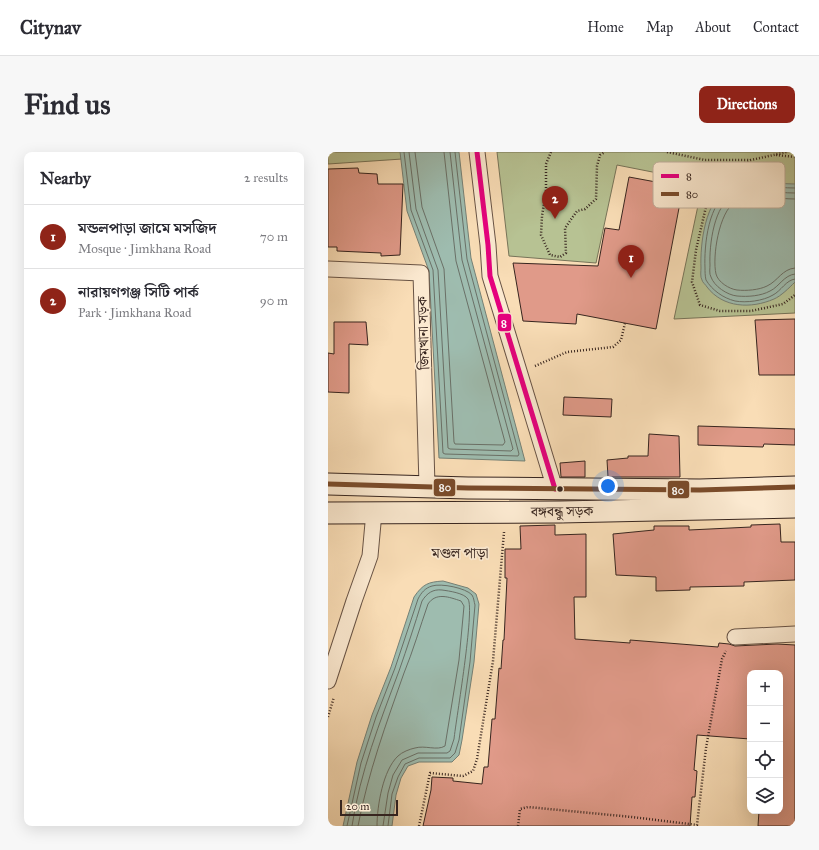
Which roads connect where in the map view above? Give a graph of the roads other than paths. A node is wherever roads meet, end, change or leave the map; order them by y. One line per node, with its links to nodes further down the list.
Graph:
1 (478, 152): 6 (street)
2 (328, 269): 4 (street, জিমখানা সড়ক)
3 (328, 484): 4 (main road, বঙ্গবন্ধু সড়ক)
4 (427, 486): 6 (main road, বঙ্গবন্ধু সড়ক)
5 (795, 487): 6 (main road, বঙ্গবন্ধু সড়ক)
6 (555, 489)
7 (795, 507): 9 (main road, বঙ্গবন্ধু সড়ক)
8 (328, 512): 9 (main road, বঙ্গবন্ধু সড়ক)
9 (374, 512): 12 (street)
10 (795, 634): 11 (street)
11 (735, 637)
12 (328, 682)

